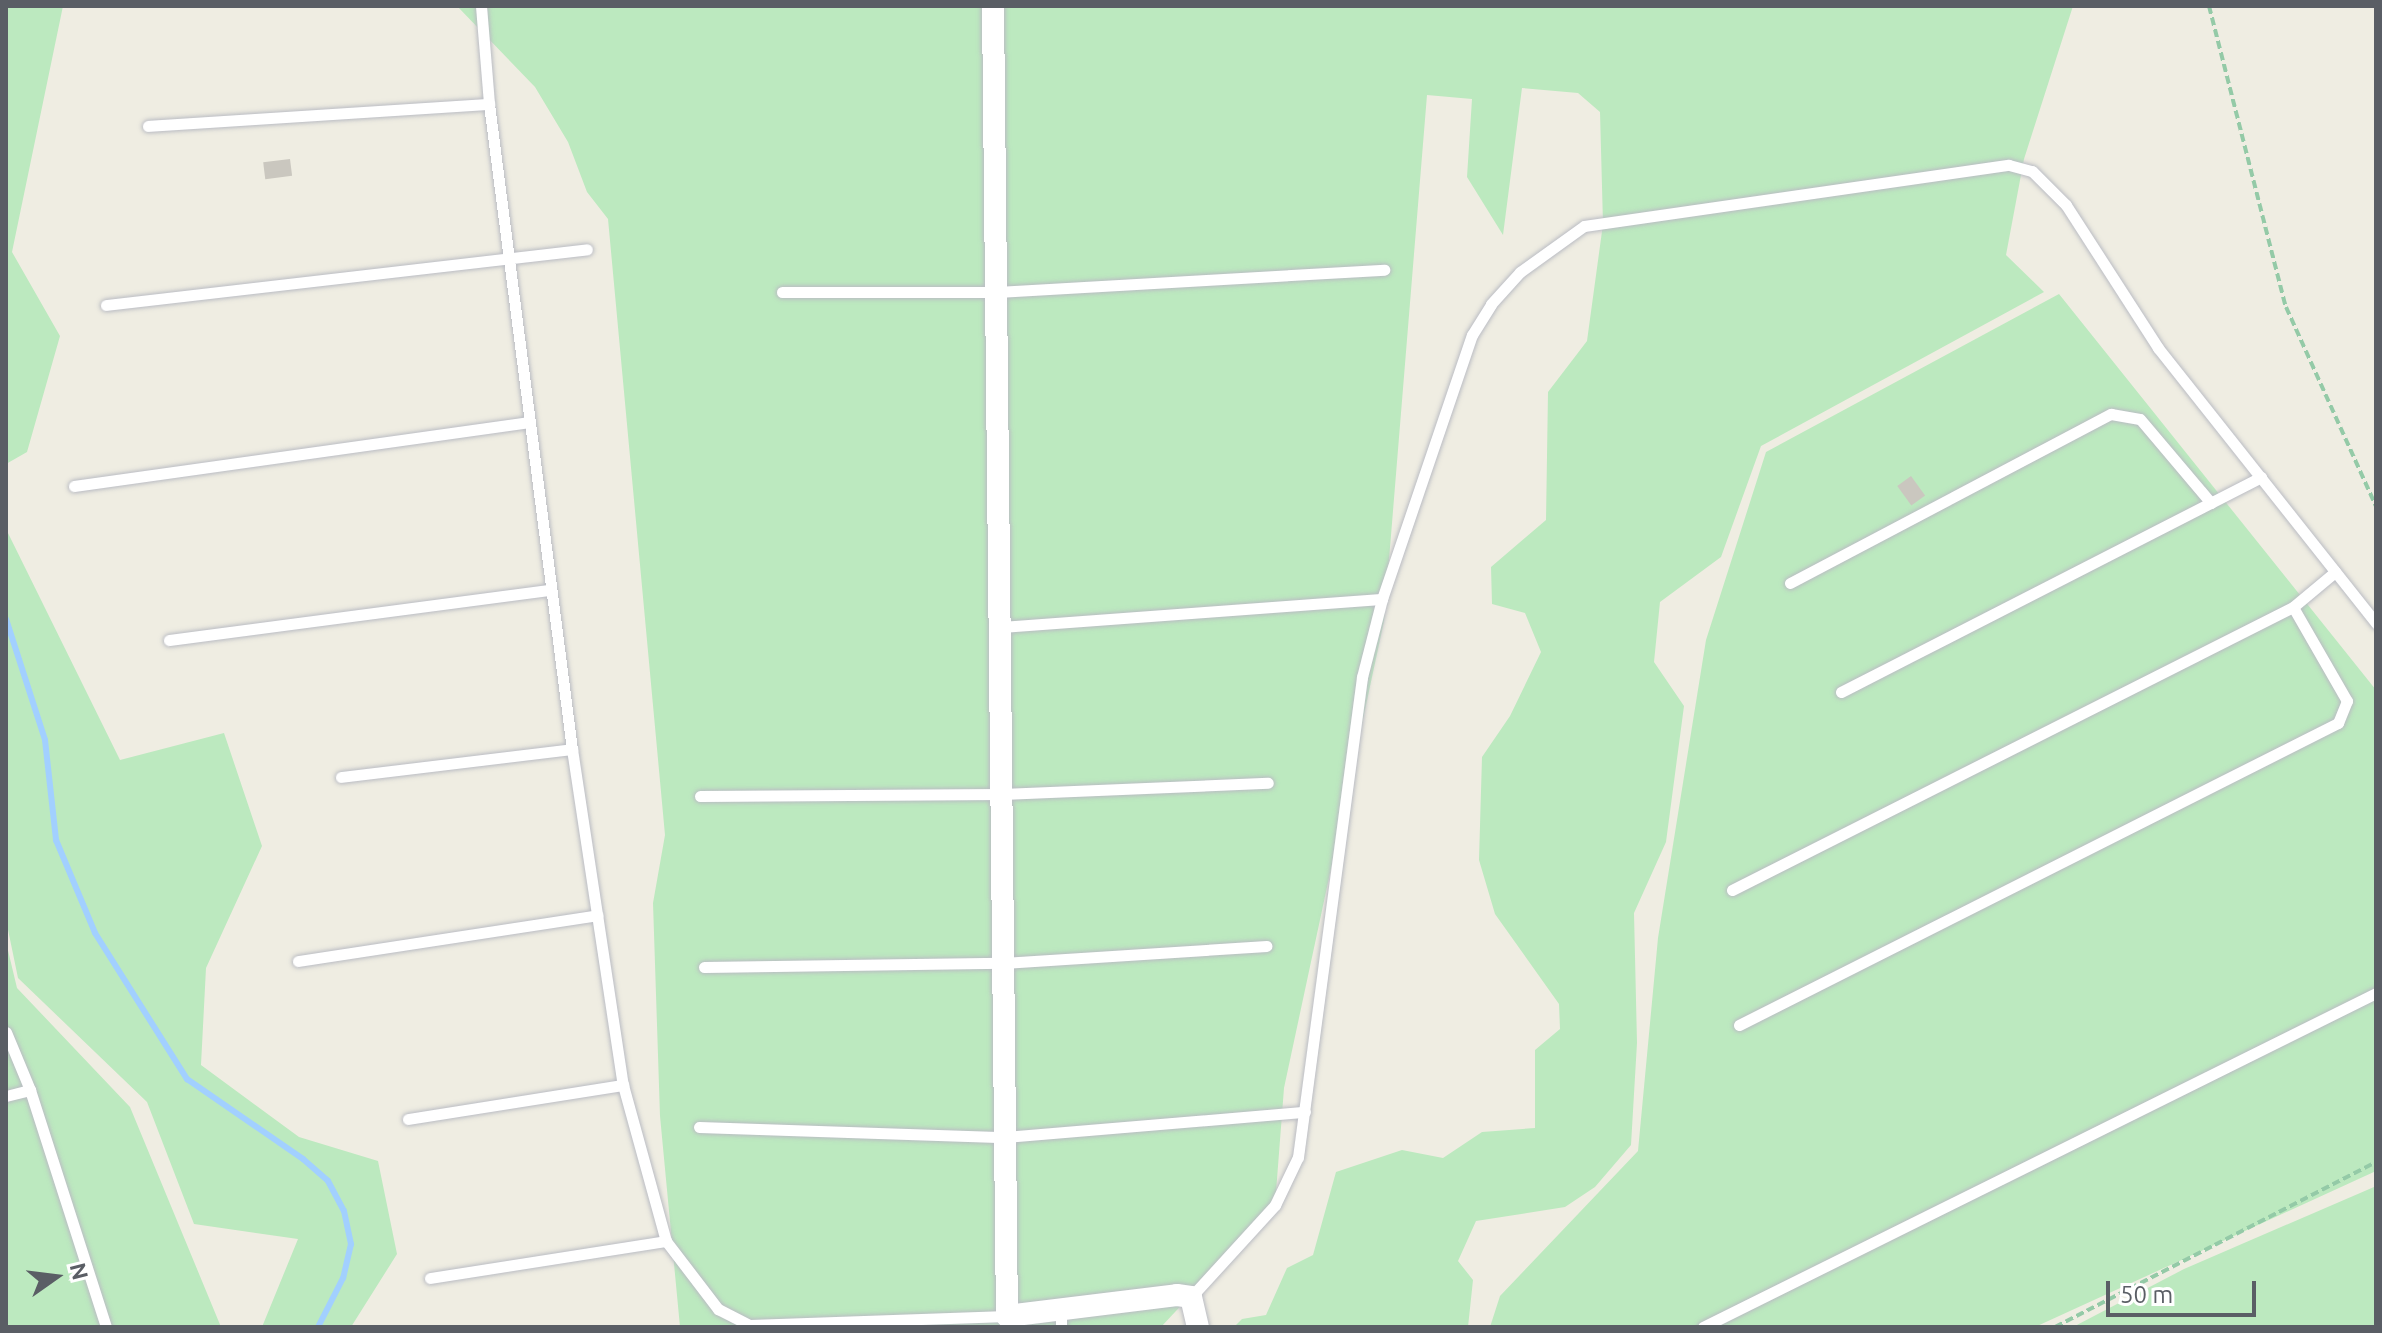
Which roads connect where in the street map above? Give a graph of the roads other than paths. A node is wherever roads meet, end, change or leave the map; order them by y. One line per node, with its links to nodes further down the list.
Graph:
1 (481, 6): 3 (lane)
2 (993, 6): 9 (street)
3 (489, 104): 4 (lane); 6 (lane)
4 (148, 126)
5 (587, 249): 6 (lane)
6 (509, 258): 10 (lane); 11 (lane)
7 (1384, 270): 9 (lane)
8 (782, 292): 9 (lane)
9 (997, 292): 21 (street)
10 (106, 305)
11 (530, 422): 13 (lane); 17 (lane)
12 (2261, 477): 14 (lane); 15 (lane); 18 (lane)
13 (74, 486)
14 (2211, 503): 16 (lane); 23 (lane)
15 (2335, 572): 19 (lane); 20 (lane)
16 (1790, 583)
17 (551, 590): 22 (lane); 24 (lane)
18 (1382, 599): 21 (lane); 41 (lane)
19 (2293, 607): 29 (lane); 36 (lane)
20 (2376, 623)
21 (1000, 627): 27 (street)
22 (169, 640)
23 (1841, 692)
24 (572, 749): 25 (lane); 30 (lane)
25 (341, 777)
26 (1268, 783): 27 (lane)
27 (1002, 794): 28 (lane); 33 (street)
28 (700, 796)
29 (1732, 890)
30 (597, 915): 32 (lane); 38 (lane)
31 (1266, 946): 33 (lane)
32 (298, 961)
33 (1003, 963): 34 (lane); 44 (street)
34 (704, 967)
35 (2376, 993): 55 (lane)
36 (1739, 1025)
37 (6, 1032): 39 (lane)
38 (623, 1085): 42 (lane); 45 (lane)
39 (30, 1090): 40 (lane); 53 (lane)
40 (6, 1096)
41 (1305, 1112): 44 (lane); 47 (lane)
42 (408, 1119)
43 (699, 1127): 44 (lane)
44 (1005, 1137): 48 (street)
45 (666, 1241): 46 (lane); 52 (lane)
46 (430, 1278)
47 (1191, 1297): 49 (street); 54 (street)
48 (1007, 1316): 49 (street); 50 (lane)
49 (1061, 1318)
50 (966, 1322): 51 (lane)
51 (859, 1324): 52 (lane)
52 (749, 1326)
53 (106, 1327)
54 (1198, 1327)
55 (1703, 1327)

